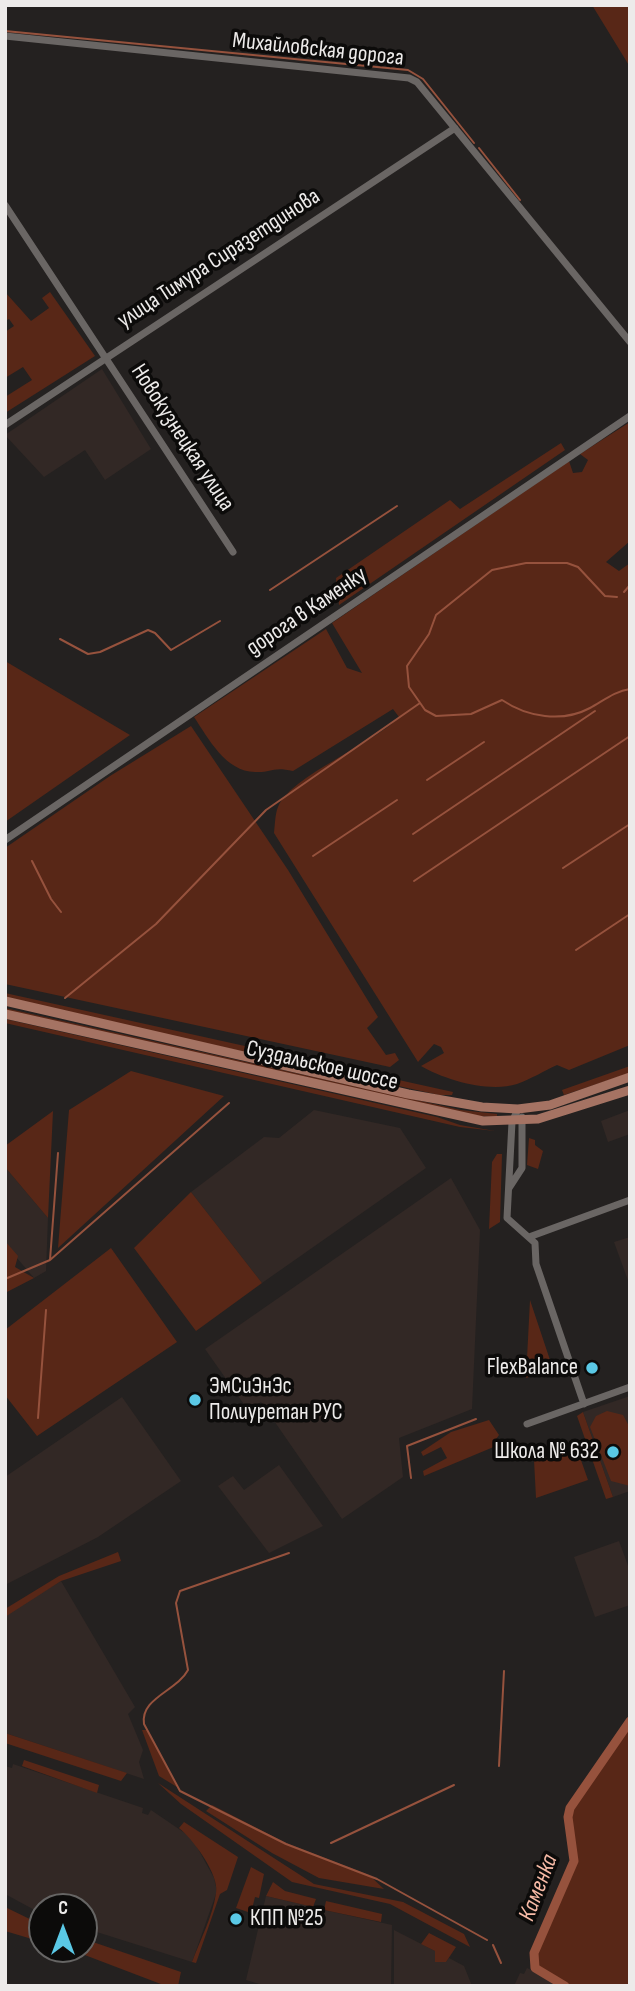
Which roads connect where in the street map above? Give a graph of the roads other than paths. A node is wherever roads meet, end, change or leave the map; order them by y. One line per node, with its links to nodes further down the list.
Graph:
1 (5, 36): 2 (street, Михайловская дорога)
2 (455, 128): 4 (street, Михайловская дорога); 5 (street, улица Тимура Сиразетдинова)
3 (5, 205): 5 (street, Новокузнецкая улица)
4 (630, 342)
5 (106, 356): 7 (street, улица Тимура Сиразетдинова); 8 (street, Новокузнецкая улица)
6 (630, 416): 9 (street, дорога в Каменку)
7 (5, 425)
8 (233, 552)
9 (5, 840)
10 (5, 1001): 16 (main road, Суздальское шоссе)
11 (5, 1014): 17 (main road, Суздальское шоссе)
12 (630, 1077): 16 (main road, Суздальское шоссе)
13 (630, 1090): 14 (main road, Суздальское шоссе)
14 (617, 1094): 15 (street); 18 (main road, Суздальское шоссе)
15 (630, 1095)
16 (518, 1109): 17 (street); 18 (street)
17 (513, 1122): 18 (main road, Суздальское шоссе); 19 (street)
18 (524, 1122): 19 (street)
19 (508, 1188): 21 (street)
20 (630, 1200): 21 (street)
21 (529, 1237): 23 (street)
22 (630, 1387): 23 (street)
23 (584, 1404): 24 (street)
24 (527, 1424)

